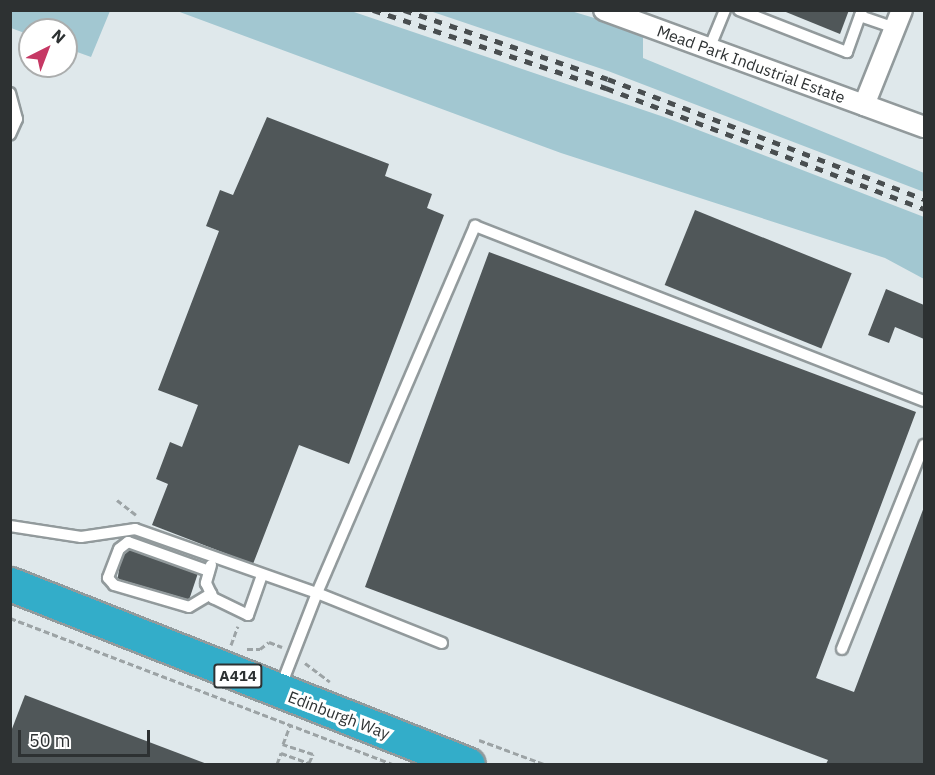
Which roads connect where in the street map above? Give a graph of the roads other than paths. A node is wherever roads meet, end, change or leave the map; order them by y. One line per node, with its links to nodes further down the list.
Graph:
1 (603, 10): 6 (street, Mead Park Industrial Estate)
2 (725, 10): 6 (lane)
3 (739, 10): 4 (lane)
4 (861, 13): 5 (lane)
5 (899, 19): 8 (street, Mead Park Industrial Estate)
6 (709, 49): 8 (street, Mead Park Industrial Estate)
7 (10, 93): 10 (lane)
8 (864, 105): 9 (street, Mead Park Industrial Estate)
9 (924, 127)
10 (10, 135)
11 (924, 401): 18 (lane)
12 (924, 445): 21 (lane)
13 (10, 526): 14 (lane)
14 (213, 559): 15 (lane); 16 (lane)
15 (209, 571): 19 (lane); 19 (lane)
16 (262, 575): 18 (lane); 19 (lane)
17 (10, 584): 22 (highway, Edinburgh Way / A414)
18 (317, 593): 20 (lane); 22 (lane)
19 (211, 594)
20 (442, 643)
21 (842, 649)
22 (279, 692): 23 (highway, Edinburgh Way / A414)
23 (468, 765)

